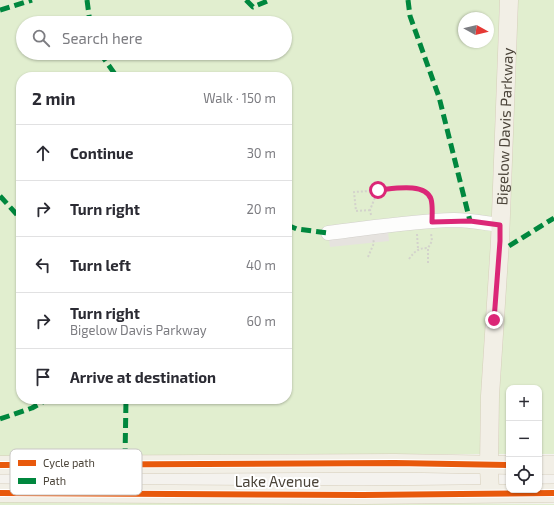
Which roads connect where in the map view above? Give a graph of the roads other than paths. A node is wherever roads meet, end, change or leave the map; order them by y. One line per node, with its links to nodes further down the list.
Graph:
1 (509, 0): 2 (main road, Bigelow Davis Parkway)
2 (500, 225): 3 (lane); 7 (main road, Bigelow Davis Parkway)
3 (328, 233)
4 (142, 464): 7 (main road, Lake Avenue)
5 (0, 465): 6 (main road, Lake Avenue)
6 (10, 465)
7 (489, 465): 8 (main road, Lake Avenue); 15 (main road, Bigelow Davis Parkway)
8 (506, 465)
9 (542, 465): 10 (main road)
10 (554, 465)
11 (0, 493): 12 (main road, Lake Avenue)
12 (10, 493)
13 (554, 493): 15 (main road, Lake Avenue)
14 (142, 494): 15 (main road, Lake Avenue)
15 (491, 499)

